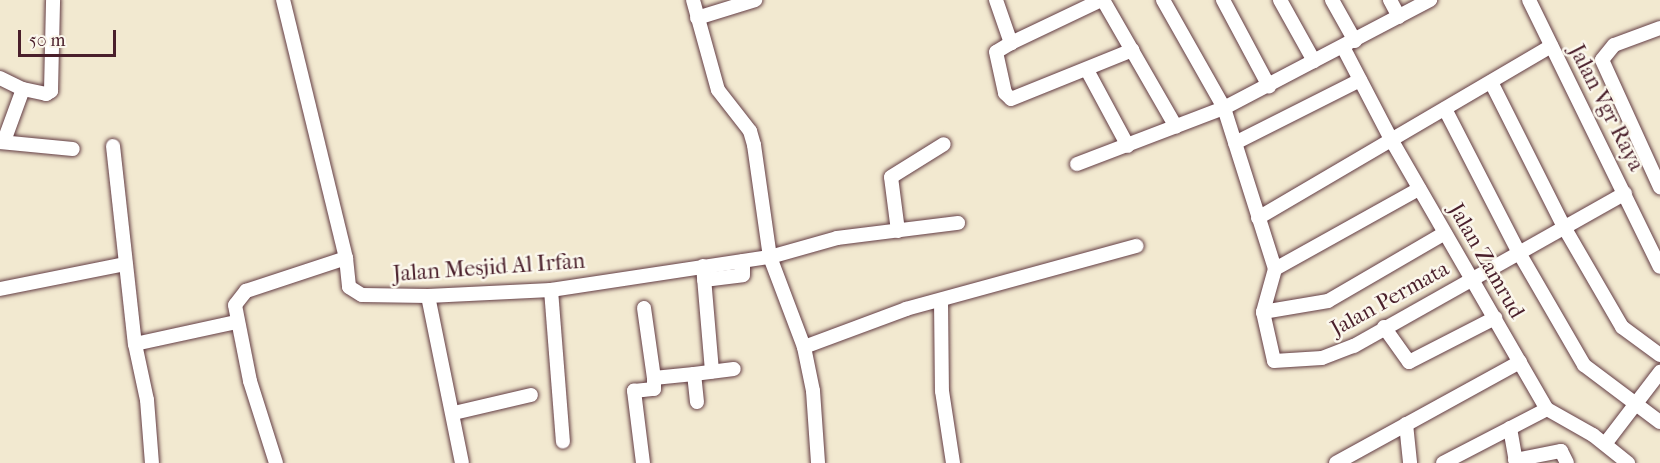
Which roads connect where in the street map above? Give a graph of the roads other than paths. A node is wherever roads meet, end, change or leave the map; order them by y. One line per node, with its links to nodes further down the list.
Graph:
1 (53, 0): 27 (street)
2 (283, 0): 50 (street, Jalan Mesjid Al Irfan)
3 (693, 0): 15 (street)
4 (755, 0): 15 (street)
5 (996, 0): 17 (street)
6 (1102, 0): 17 (street); 20 (street)
7 (1163, 0): 28 (street)
8 (1223, 0): 26 (street)
9 (1280, 0): 21 (street)
10 (1332, 0): 18 (street, Jalan Zamrud)
11 (1390, 0): 14 (street)
12 (1430, 0): 14 (street)
13 (1529, 0): 19 (street, Jalan Vgr Raya)
14 (1399, 17): 18 (street)
15 (697, 18): 49 (street)
16 (1660, 28): 39 (street)
17 (1011, 43): 22 (street)
18 (1349, 44): 21 (street); 24 (street, Jalan Zamrud)
19 (1551, 46): 25 (street); 41 (street, Jalan Vgr Raya)
20 (1132, 50): 22 (street); 30 (street)
21 (1314, 61): 26 (street)
22 (1087, 70): 36 (street)
23 (0, 78): 27 (street)
24 (1360, 80): 32 (street, Jalan Zamrud); 33 (street)
25 (1491, 82): 29 (street); 44 (street)
26 (1269, 86): 28 (street)
27 (23, 89): 31 (street)
28 (1224, 108): 30 (street); 33 (street)
29 (1445, 109): 32 (street); 48 (street)
30 (1176, 126): 36 (street)
31 (2, 141): 37 (street)
32 (1392, 141): 40 (street, Jalan Zamrud); 42 (street)
33 (1235, 143): 42 (street)
34 (944, 144): 45 (street)
35 (114, 146): 51 (street)
36 (1128, 146): 38 (street)
37 (73, 148)
38 (1077, 164)
39 (1660, 187)
40 (1419, 189): 46 (street, Jalan Zamrud); 53 (street)
41 (1625, 194): 44 (street, Jalan Permata); 52 (street, Jalan Vgr Raya)
42 (1258, 218): 53 (street)
43 (958, 223): 45 (street, Jalan Mesjid Al Irfan)
44 (1564, 227): 48 (street, Jalan Permata); 67 (street)
45 (898, 231): 49 (street, Jalan Mesjid Al Irfan)
46 (1445, 233): 55 (street, Jalan Zamrud); 61 (street)
47 (1137, 246): 59 (street)
48 (1518, 251): 55 (street, Jalan Permata); 76 (street)
49 (770, 257): 54 (street, Jalan Mesjid Al Irfan); 66 (street)
50 (346, 258): 58 (street, Jalan Mesjid Al Irfan); 63 (street)
51 (125, 264): 56 (street); 65 (street)
52 (1660, 267)
53 (1275, 269): 61 (street, Jalan Permata)
54 (704, 273): 57 (street, Jalan Mesjid Al Irfan); 70 (street)
55 (1471, 278): 62 (street, Jalan Zamrud); 64 (street, Jalan Permata)
56 (0, 289)
57 (551, 290): 58 (street, Jalan Mesjid Al Irfan); 82 (street)
58 (428, 297): 78 (street)
59 (941, 300): 66 (street); 92 (street)
60 (644, 308): 73 (street)
61 (1263, 312): 64 (street, Jalan Permata)
62 (1495, 318): 64 (street); 68 (street, Jalan Zamrud)
63 (236, 322): 65 (street); 88 (street)
64 (1384, 327)
65 (135, 344): 87 (street)
66 (804, 347): 91 (street)
67 (1660, 356)
68 (1520, 362): 77 (street, Jalan Zamrud); 80 (street)
69 (734, 369): 70 (street)
70 (712, 372): 72 (street)
71 (1660, 372): 76 (street)
72 (694, 374): 73 (street); 75 (street)
73 (654, 378): 90 (street)
74 (531, 395): 78 (street)
75 (697, 402)
76 (1636, 404): 79 (street); 83 (street)
77 (1547, 409): 81 (street); 83 (street, Jalan Zamrud)
78 (454, 413): 89 (street)
79 (1660, 422)
80 (1406, 424): 85 (street); 94 (street)
81 (1510, 428): 84 (street); 86 (street)
82 (563, 442)
83 (1605, 444): 97 (street, Jalan Zamrud)
84 (1464, 458): 95 (street)
85 (1351, 460): 93 (street)
86 (1516, 461): 96 (street)
87 (152, 463)
88 (276, 463)
89 (462, 463)
90 (644, 463)
91 (818, 463)
92 (953, 463)
93 (1336, 463)
94 (1410, 463)
95 (1443, 463)
96 (1567, 463)
97 (1628, 463)

